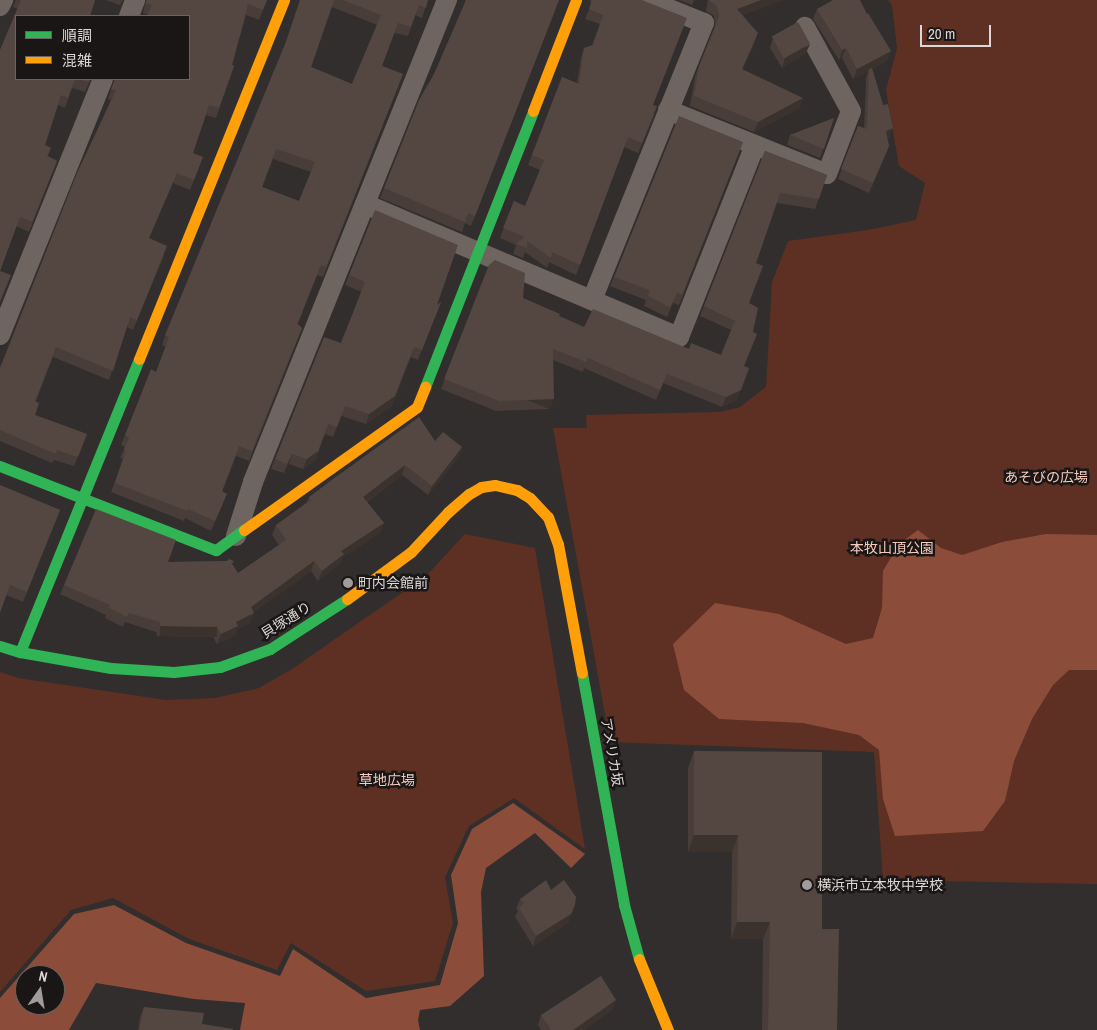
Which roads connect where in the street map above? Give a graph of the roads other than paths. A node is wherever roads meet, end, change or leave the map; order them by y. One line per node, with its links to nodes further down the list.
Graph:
1 (3, 0): 7 (street)
2 (135, 0): 8 (street)
3 (284, 0): 19 (street)
4 (447, 0): 13 (street)
5 (576, 0): 14 (street)
6 (646, 0): 11 (street)
7 (0, 6)
8 (129, 15)
9 (805, 27): 12 (street)
10 (103, 80): 16 (street)
11 (668, 110): 12 (street); 15 (street)
12 (755, 145): 15 (street)
13 (365, 204): 14 (street); 20 (street)
14 (478, 252): 15 (street); 20 (street)
15 (592, 300)
16 (0, 334)
17 (0, 466): 19 (street)
18 (517, 490): 22 (street, 貝塚通り); 23 (street, アメリカ坂)
19 (84, 498): 20 (street); 22 (street)
20 (236, 536)
21 (0, 646): 22 (street, 貝塚通り)
22 (20, 652)
23 (668, 1030)

